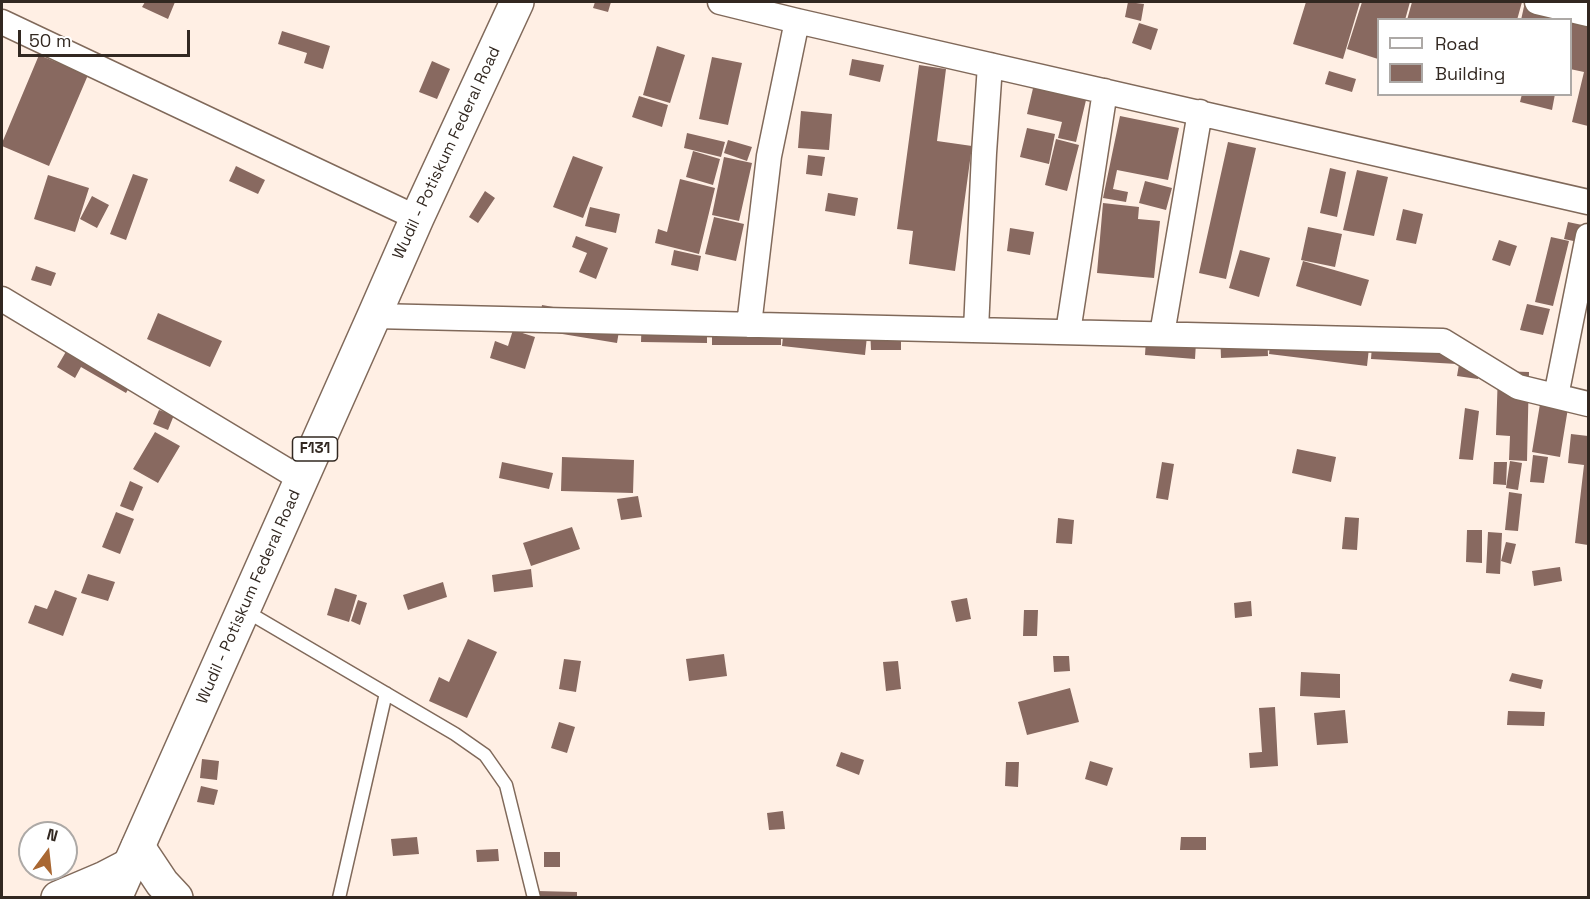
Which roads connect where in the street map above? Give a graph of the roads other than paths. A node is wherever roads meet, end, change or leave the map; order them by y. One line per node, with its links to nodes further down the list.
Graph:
1 (517, 2): 11 (main road, Wudil - Potiskum Federal Road / F131)
2 (720, 2): 5 (street)
3 (1537, 2): 4 (street)
4 (1588, 14)
5 (797, 21): 7 (street); 15 (street)
6 (2, 22): 11 (street)
7 (990, 65): 8 (street); 16 (street)
8 (1106, 91): 9 (street); 17 (street)
9 (1200, 112): 10 (street); 18 (street)
10 (1588, 202)
11 (417, 218): 14 (main road, Wudil - Potiskum Federal Road / F131)
12 (1588, 236): 19 (street)
13 (2, 299): 21 (street)
14 (374, 316): 15 (street); 21 (main road, Wudil - Potiskum Federal Road / F131)
15 (749, 325): 16 (street)
16 (976, 330): 17 (street)
17 (1068, 332): 18 (street)
18 (1162, 334): 19 (street)
19 (1556, 396): 20 (street)
20 (1588, 404)
21 (301, 479): 22 (main road, Wudil - Potiskum Federal Road / F131)
22 (243, 609): 23 (lane); 24 (main road, Wudil - Potiskum Federal Road / F131)
23 (386, 693): 28 (lane); 29 (lane)
24 (134, 856): 25 (main road); 26 (main road, Wudil - Potiskum Federal Road / F131); 27 (main road)
25 (58, 897)
26 (115, 897)
27 (176, 897)
28 (339, 897)
29 (534, 897)

